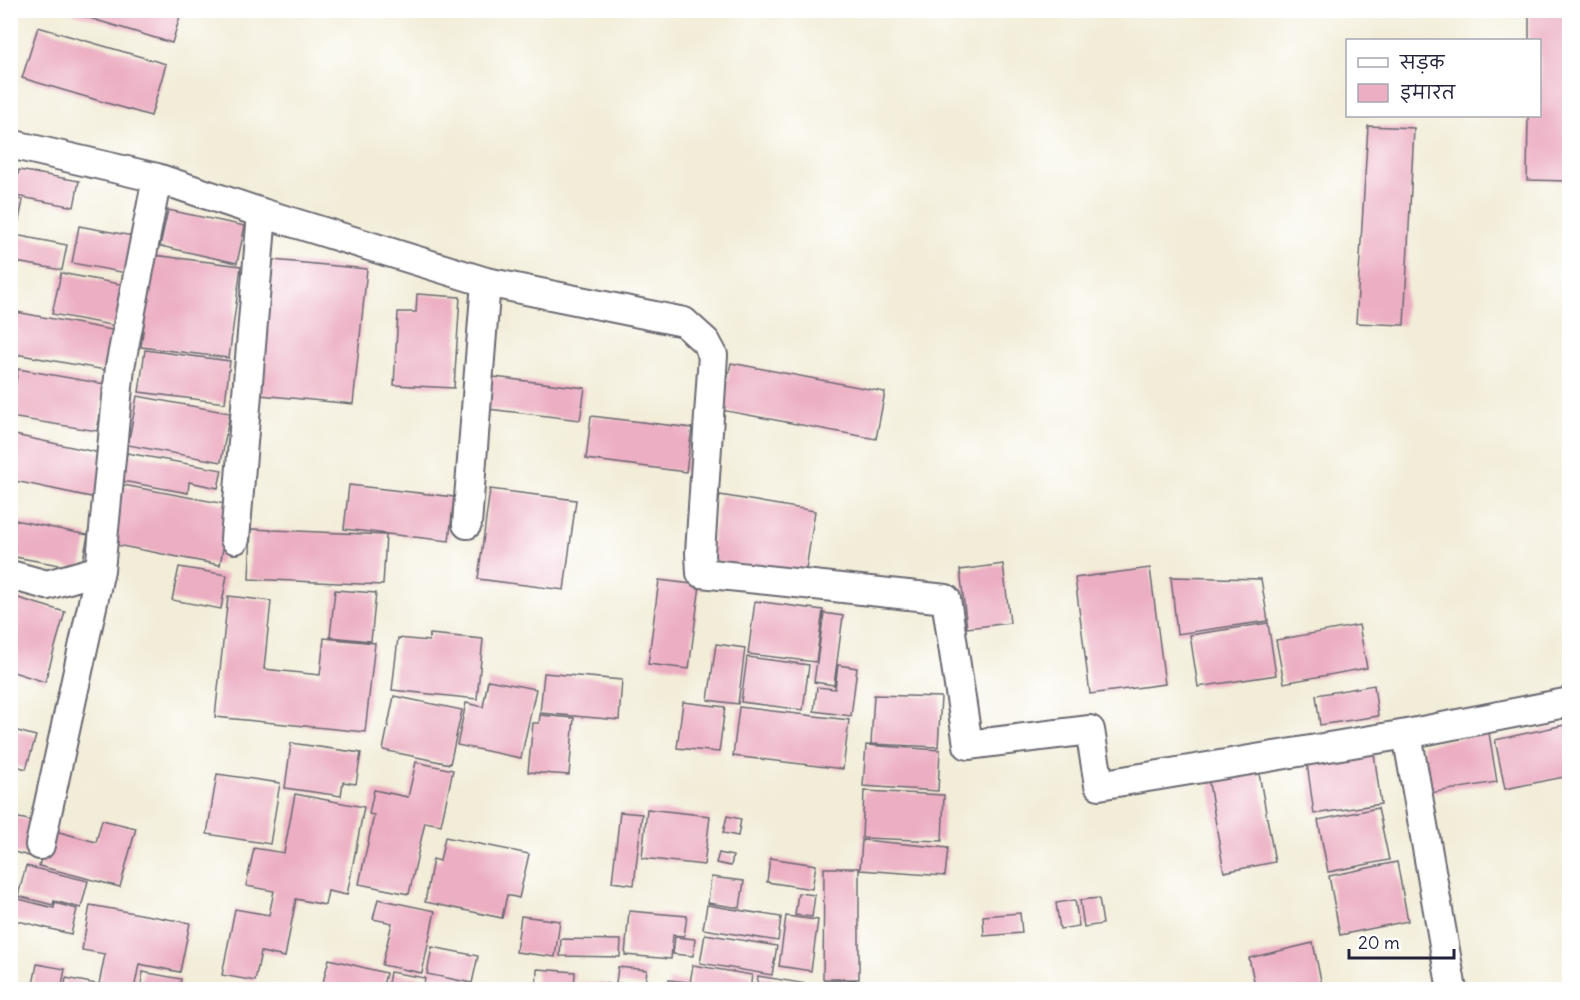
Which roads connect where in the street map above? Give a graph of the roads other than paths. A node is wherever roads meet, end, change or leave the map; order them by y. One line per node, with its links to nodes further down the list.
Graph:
1 (10, 144): 2 (street)
2 (157, 178): 3 (street); 7 (street)
3 (262, 213): 4 (street); 6 (street)
4 (486, 282): 5 (street); 10 (street)
5 (467, 524)
6 (235, 539)
7 (100, 570): 8 (street); 11 (street)
8 (10, 574)
9 (1569, 702): 10 (street)
10 (1407, 734): 12 (street)
11 (40, 845)
12 (1452, 990)

